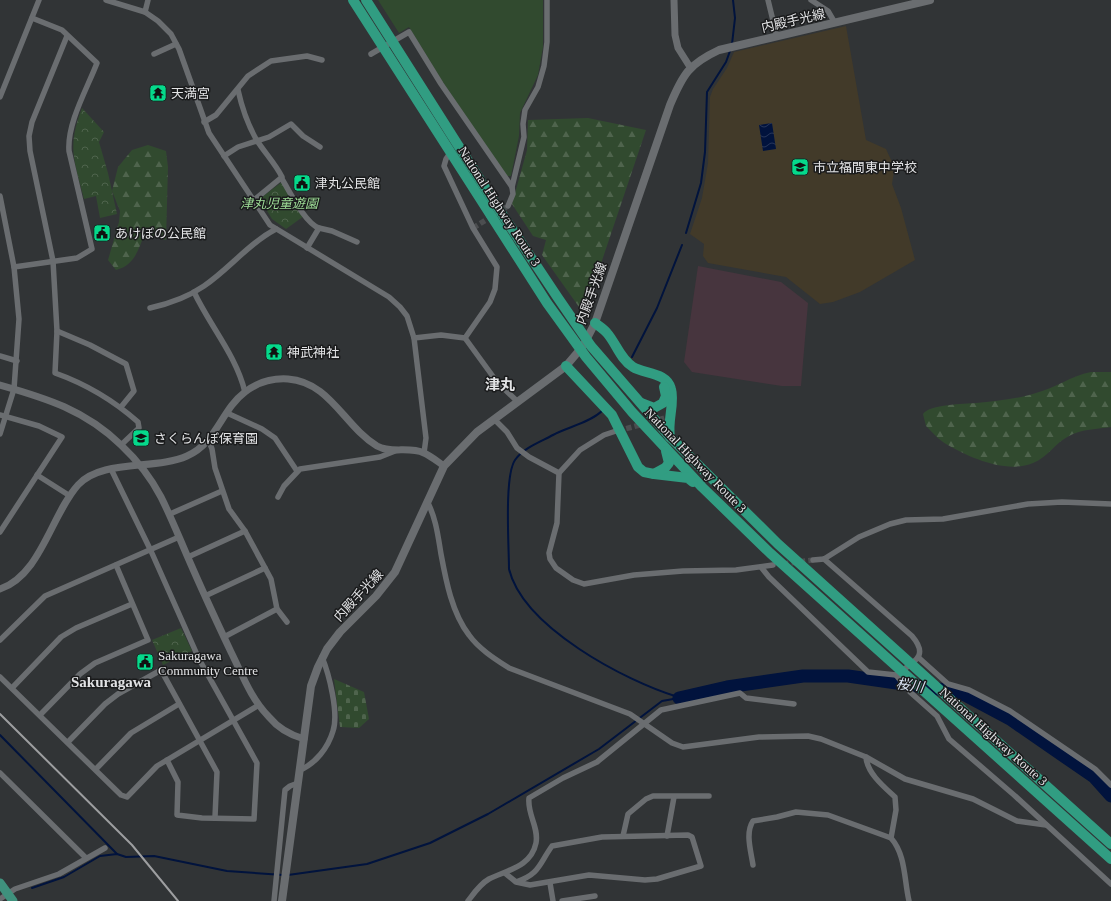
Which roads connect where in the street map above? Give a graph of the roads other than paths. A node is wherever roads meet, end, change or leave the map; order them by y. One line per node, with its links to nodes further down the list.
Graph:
1 (31, 0): 11 (street)
2 (106, 0): 12 (street)
3 (148, 0): 12 (street)
4 (353, 0): 27 (highway, National Highway Route 3)
5 (366, 0): 54 (highway, National Highway Route 3)
6 (547, 0): 30 (street)
7 (674, 0): 21 (street)
8 (768, 0): 16 (street)
9 (811, 0): 14 (street)
10 (930, 0): 14 (main road, 内殿手光線)
11 (38, 1): 13 (street)
12 (145, 12): 17 (street)
13 (32, 18): 15 (street); 23 (street)
14 (835, 23): 16 (main road, 内殿手光線)
15 (67, 36): 39 (street); 39 (street)
16 (777, 37): 21 (main road, 内殿手光線)
17 (176, 44): 18 (street); 24 (street)
18 (154, 54)
19 (371, 54): 30 (street)
20 (322, 60): 22 (street)
21 (690, 67): 43 (main road, 内殿手光線)
22 (238, 90): 24 (street); 25 (street)
23 (0, 97)
24 (204, 122): 28 (street)
25 (256, 140): 26 (street); 28 (street); 29 (street)
26 (320, 147)
27 (450, 153): 46 (street); 65 (highway, National Highway Route 3)
28 (224, 156): 32 (street)
29 (282, 179): 32 (street); 35 (street)
30 (512, 187): 34 (street)
31 (0, 196): 33 (street)
32 (254, 200): 36 (street)
33 (1, 203): 40 (street)
34 (508, 206)
35 (319, 228): 37 (street); 38 (street)
36 (276, 229): 38 (street); 41 (street)
37 (357, 242)
38 (307, 248): 45 (street)
39 (53, 261): 40 (street); 44 (street)
40 (14, 268): 48 (street)
41 (194, 292): 42 (street); 53 (street)
42 (150, 308)
43 (595, 323): 49 (main road, 内殿手光線); 50 (highway)
44 (57, 331): 56 (street); 56 (street)
45 (414, 338): 46 (street); 67 (street)
46 (465, 338): 55 (street)
47 (0, 356): 48 (street)
48 (17, 361): 52 (street)
49 (566, 366): 55 (main road, 内殿手光線); 73 (highway)
50 (646, 373): 54 (highway); 62 (highway)
51 (0, 385): 52 (street)
52 (14, 389): 58 (street); 64 (street)
53 (245, 392): 57 (street); 66 (street)
54 (638, 401): 62 (highway, National Highway Route 3)
55 (518, 402): 59 (main road, 内殿手光線)
56 (121, 407): 64 (street)
57 (227, 413): 63 (street); 71 (street)
58 (3, 415): 61 (street); 74 (street)
59 (494, 419): 69 (main road, 内殿手光線); 72 (street)
60 (616, 431): 72 (street)
61 (0, 434)
62 (670, 437): 128 (highway, National Highway Route 3)
63 (209, 441): 68 (street); 76 (street)
64 (121, 445): 68 (street)
65 (665, 448): 73 (highway); 75 (highway, National Highway Route 3)
66 (395, 451): 67 (street); 71 (street)
67 (424, 453): 69 (street)
68 (140, 466): 70 (street); 81 (street)
69 (444, 466): 79 (main road, 内殿手光線)
70 (112, 469): 77 (street); 85 (street)
71 (297, 471): 78 (street)
72 (559, 473): 91 (street)
73 (654, 474): 75 (highway)
74 (37, 475): 77 (street); 82 (street)
75 (702, 487): 131 (highway, National Highway Route 3)
76 (222, 491): 81 (street); 83 (street)
77 (70, 496): 93 (street)
78 (278, 497)
79 (427, 501): 100 (main road, 内殿手光線); 110 (street)
80 (1111, 504): 87 (street)
81 (170, 514): 84 (street)
82 (0, 532)
83 (245, 532): 86 (street); 92 (street)
84 (179, 537): 85 (street); 86 (street)
85 (151, 551): 89 (street); 109 (street)
86 (188, 557): 94 (street)
87 (824, 559): 88 (street); 101 (street)
88 (813, 560)
89 (116, 565): 95 (street); 99 (street)
90 (772, 565): 91 (street)
91 (761, 567): 102 (street)
92 (265, 568): 94 (street); 96 (street)
93 (0, 589)
94 (205, 596): 98 (street)
95 (132, 604): 104 (street); 108 (street)
96 (277, 609): 97 (street); 98 (street)
97 (287, 622)
98 (224, 637): 107 (street)
99 (0, 640)
100 (322, 657): 111 (main road, 内殿手光線); 117 (street)
101 (918, 658): 102 (street); 120 (street)
102 (896, 675): 124 (street)
103 (0, 677): 104 (street)
104 (12, 688): 108 (street)
105 (179, 704): 112 (street); 113 (street); 116 (street)
106 (794, 704): 110 (street)
107 (259, 705): 109 (street); 111 (street)
108 (40, 715): 113 (street)
109 (232, 721): 112 (street); 123 (street)
110 (644, 724): 114 (street); 133 (street)
111 (304, 739): 117 (main road, 内殿手光線)
112 (199, 741): 115 (street); 123 (street)
113 (68, 742): 116 (street)
114 (866, 757): 124 (street); 127 (street)
115 (167, 760): 116 (street); 123 (street)
116 (96, 769)
117 (300, 770): 119 (main road, 内殿手光線)
118 (0, 773): 130 (street)
119 (298, 783): 140 (street); 141 (main road, 内殿手光線)
120 (1111, 785)
121 (710, 796): 122 (street)
122 (674, 797): 125 (street); 126 (street)
123 (215, 817)
124 (1046, 825): 137 (street)
125 (623, 836): 126 (street); 134 (street)
126 (667, 836): 135 (street)
127 (891, 838): 132 (street); 145 (street)
128 (1111, 844)
129 (105, 848): 130 (street)
130 (86, 858): 139 (street)
131 (1111, 859)
132 (753, 865)
133 (505, 873): 134 (street); 142 (street)
134 (516, 882): 135 (street)
135 (550, 883): 143 (street)
136 (0, 884): 139 (main road)
137 (1111, 884)
138 (595, 896): 144 (street)
139 (7, 898)
140 (274, 901)
141 (282, 901)
142 (468, 901)
143 (553, 901)
144 (562, 901)
145 (909, 901)

